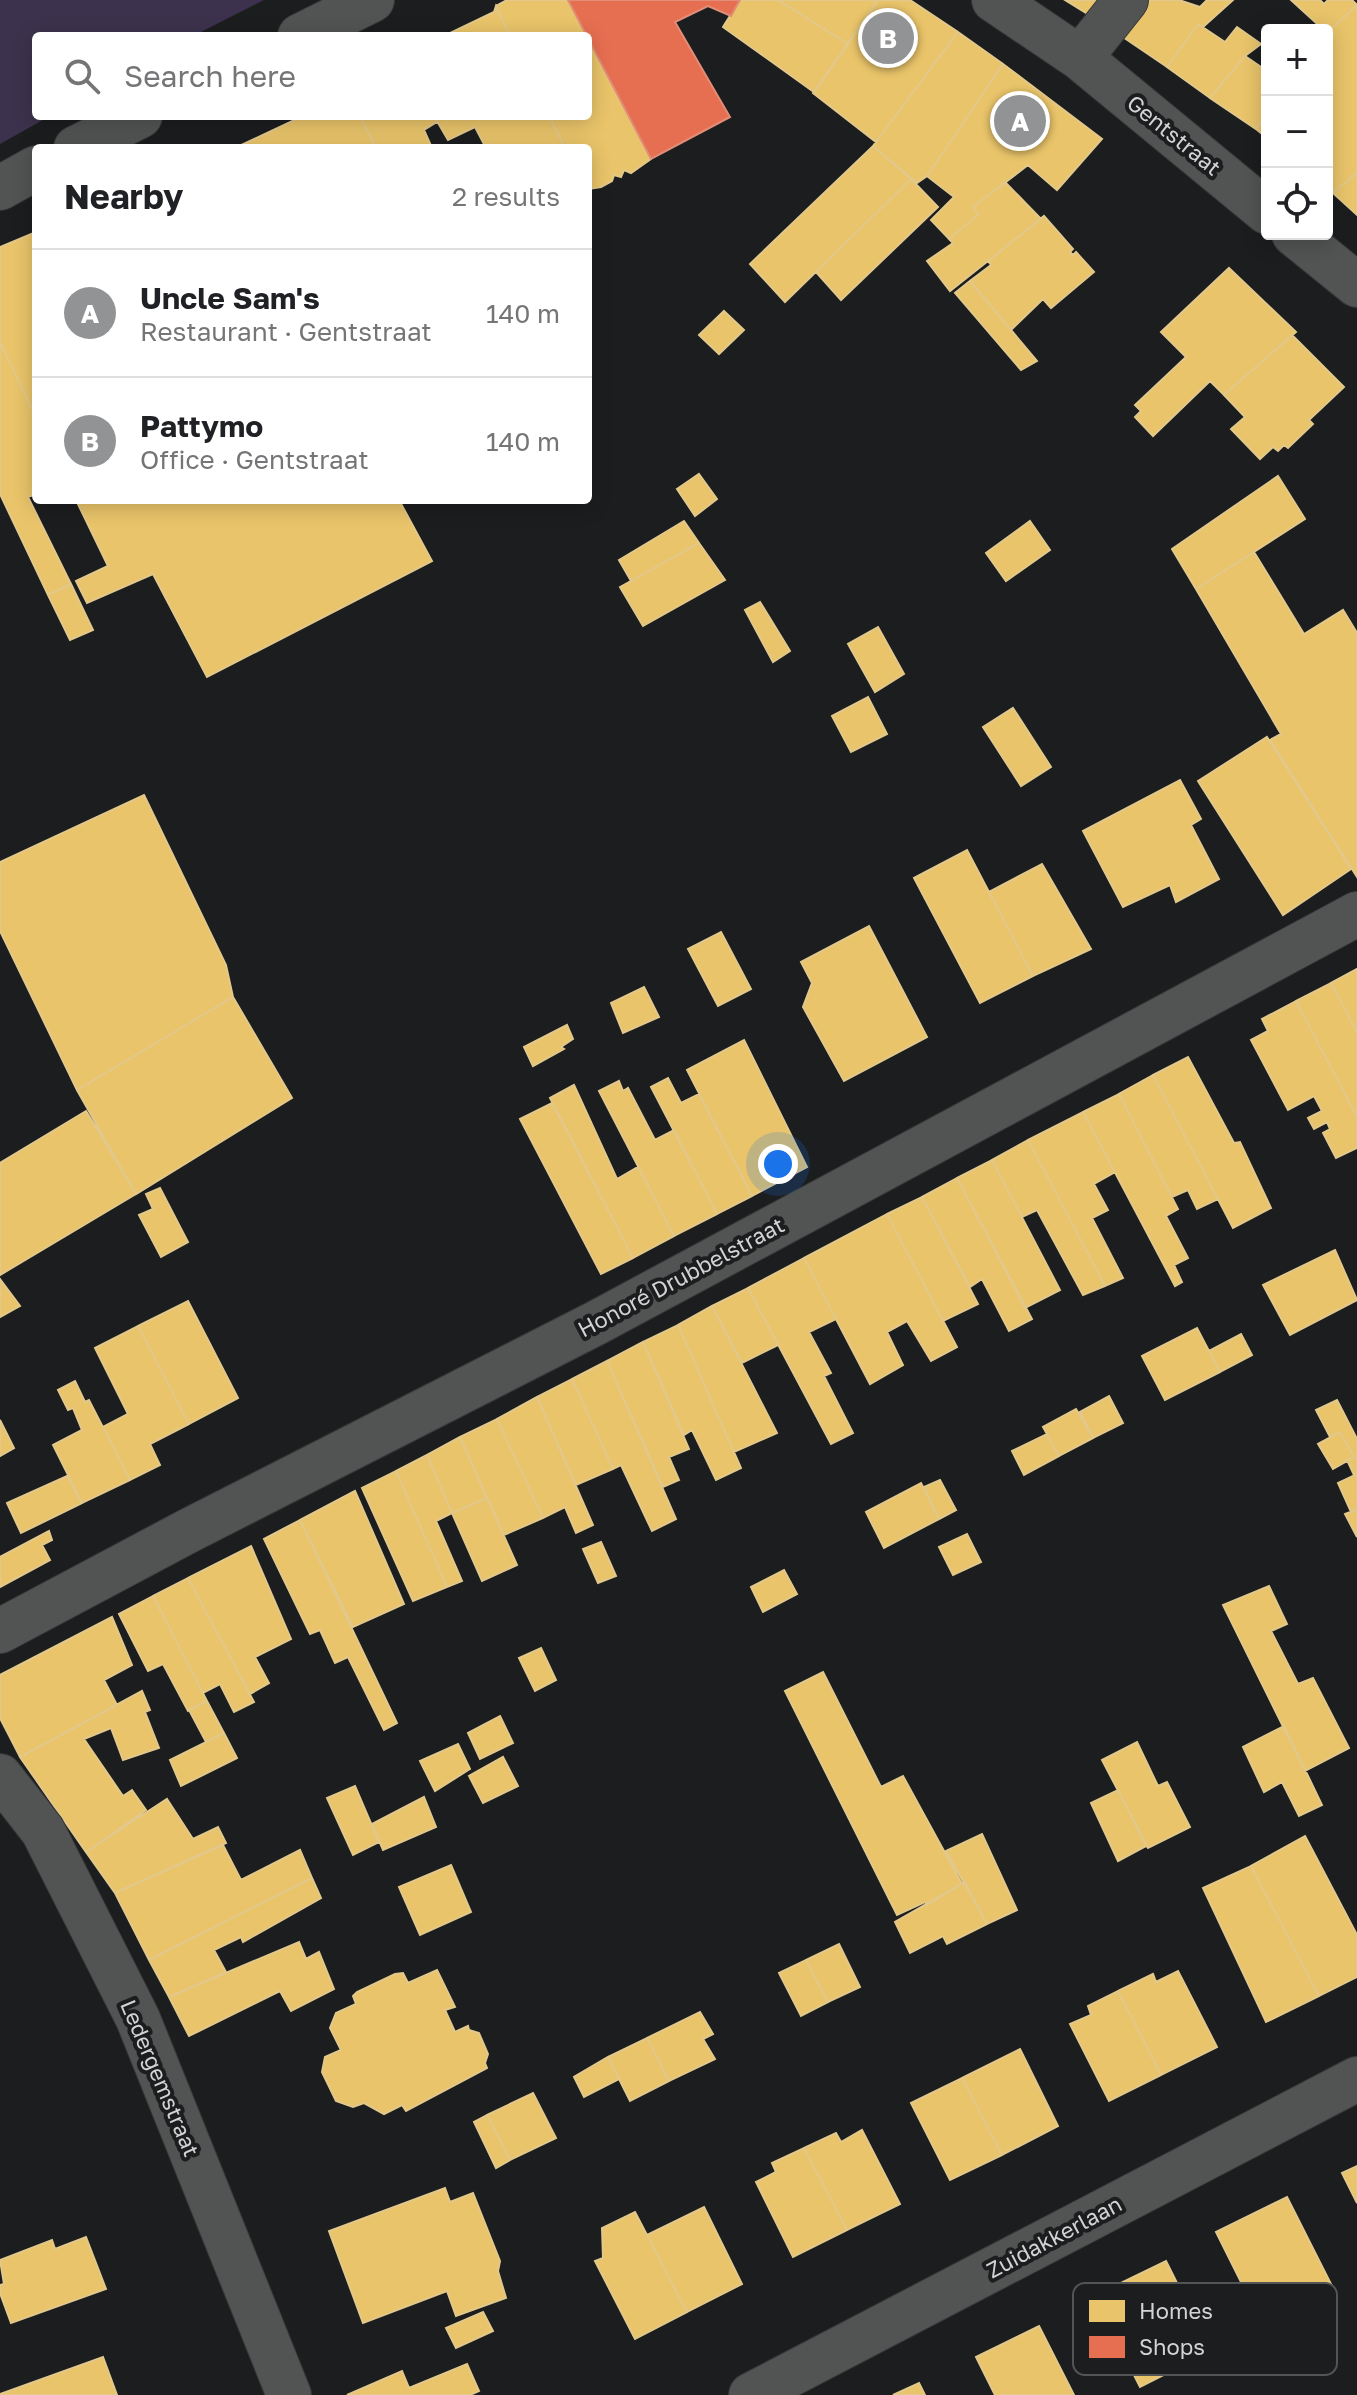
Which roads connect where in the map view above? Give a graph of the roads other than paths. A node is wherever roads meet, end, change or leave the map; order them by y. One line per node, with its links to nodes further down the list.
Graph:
1 (372, 0): 4 (street)
2 (994, 0): 5 (street, Gentstraat)
3 (1126, 0): 5 (street)
4 (308, 32)
5 (1080, 58): 10 (street, Gentstraat)
6 (132, 120): 7 (street)
7 (84, 144)
8 (32, 170): 9 (street)
9 (0, 188)
10 (1261, 207)
11 (1301, 240): 12 (street)
12 (1357, 285)
13 (1357, 914): 14 (street, Honoré Drubbelstraat)
14 (0, 1631)
15 (0, 1776): 17 (street, Ledergemstraat)
16 (1357, 2079): 18 (street, Zuidakkerlaan)
17 (289, 2395)
18 (751, 2395)

